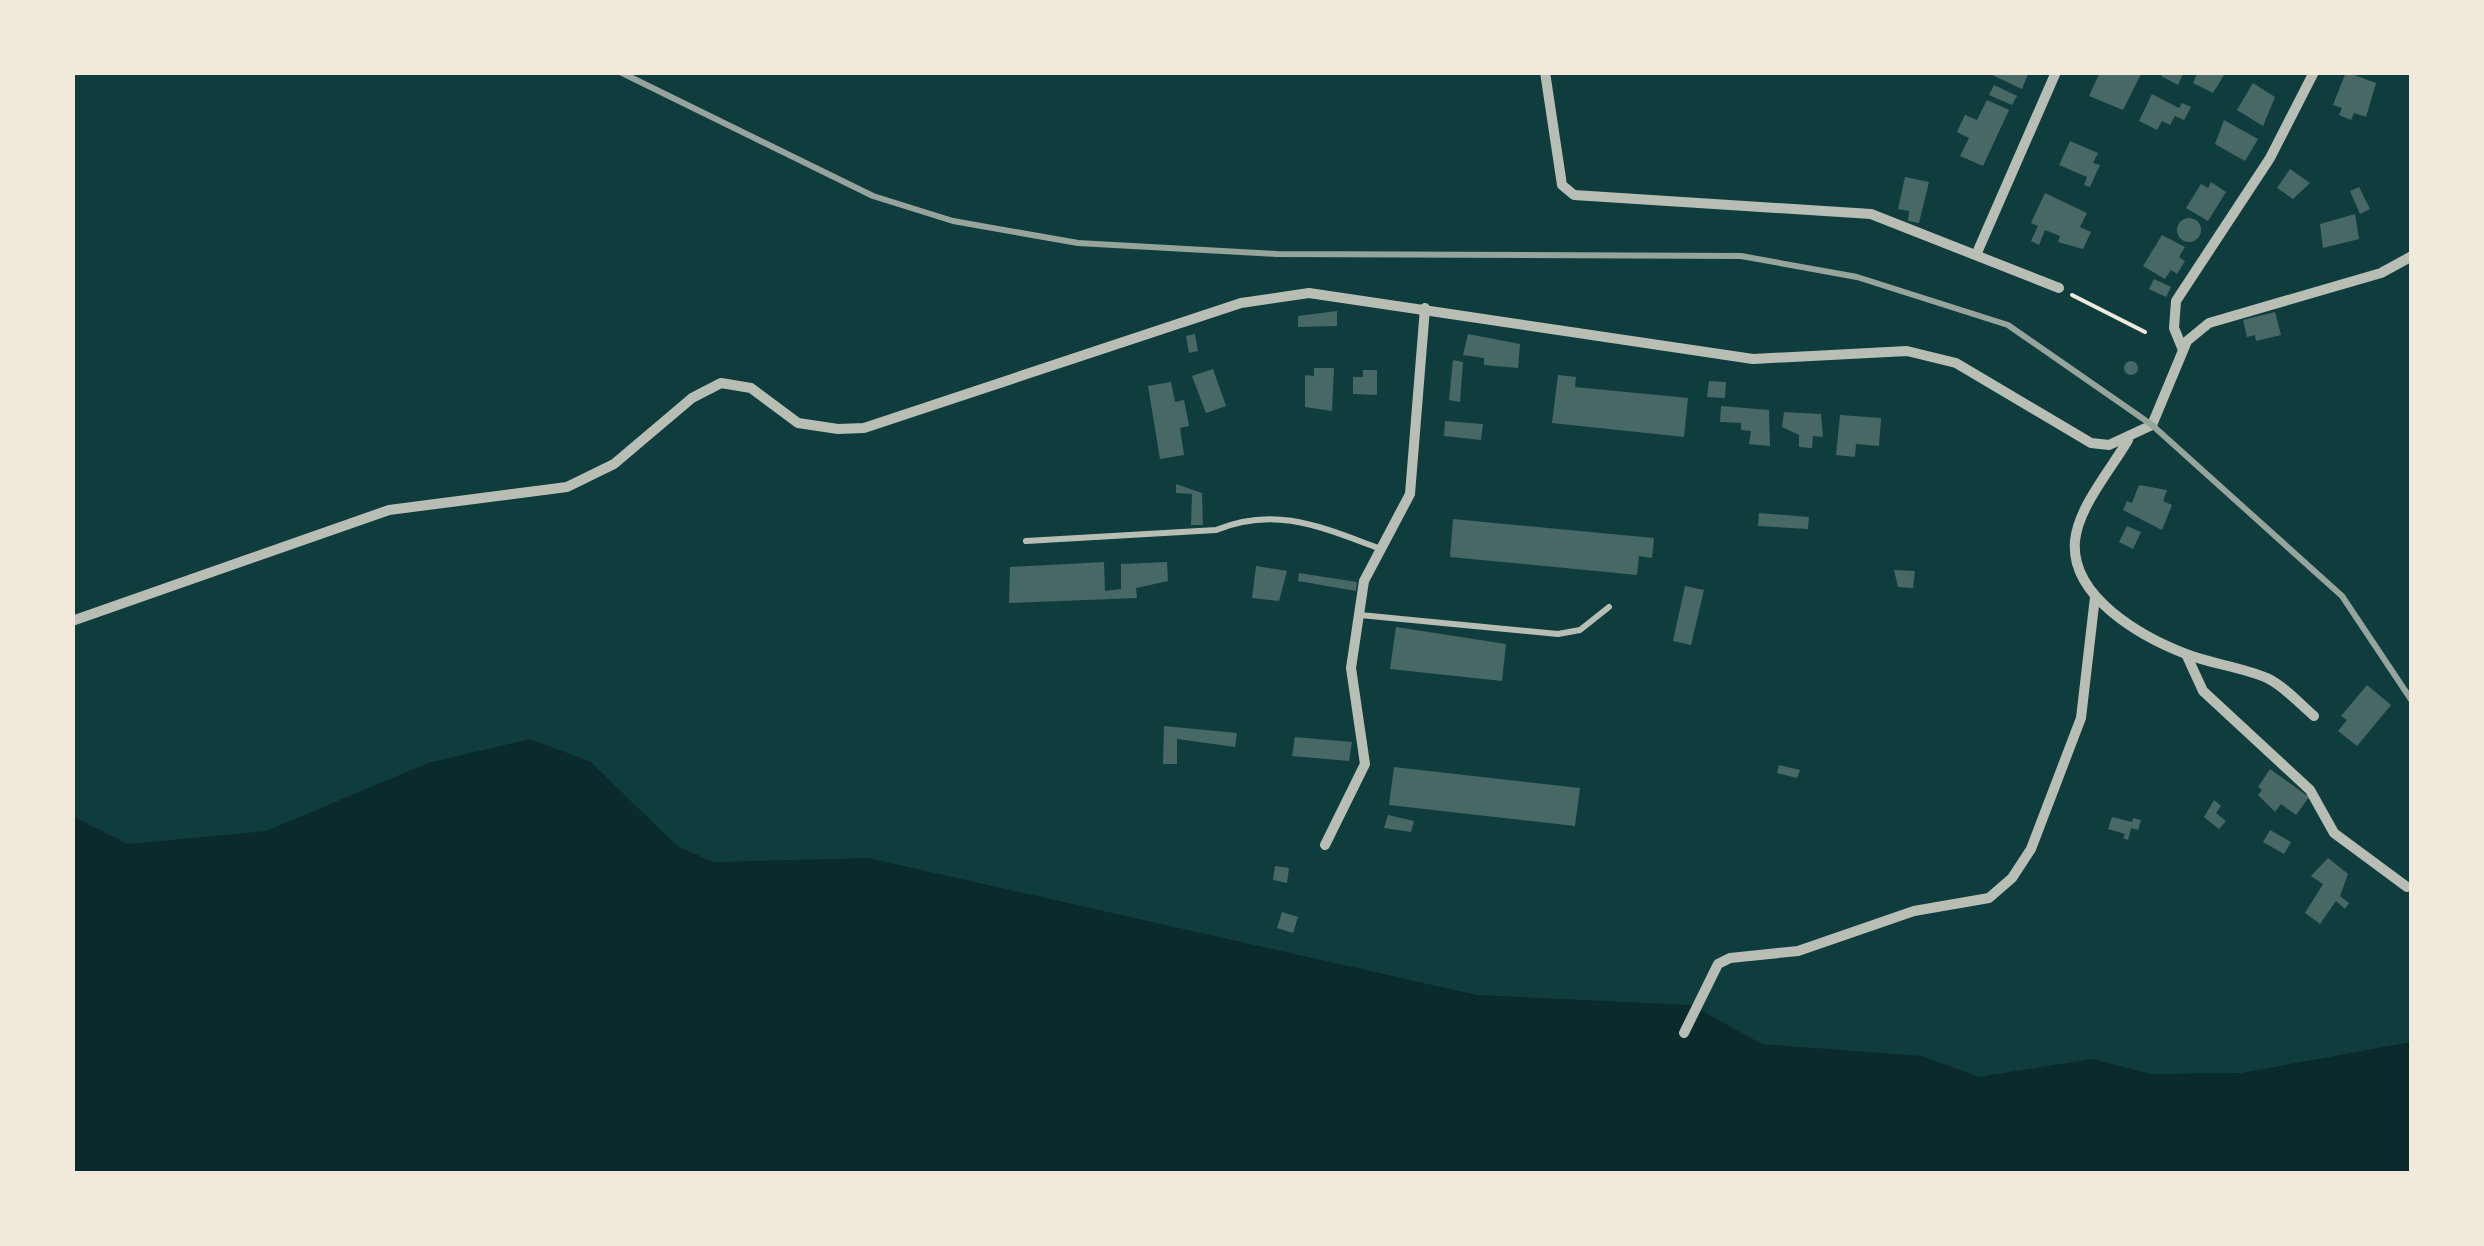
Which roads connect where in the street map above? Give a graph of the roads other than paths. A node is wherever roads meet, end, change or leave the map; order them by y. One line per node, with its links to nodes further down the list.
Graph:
1 (1545, 72): 4 (street)
2 (2056, 72): 4 (street)
3 (2314, 72): 8 (street)
4 (1976, 255): 6 (street)
5 (2412, 256): 8 (street)
6 (2059, 288)
7 (1425, 308): 9 (street); 11 (street); 15 (street)
8 (2182, 350): 9 (street)
9 (2129, 439): 12 (street)
10 (1026, 542): 11 (lane)
11 (1380, 549): 14 (street)
12 (2096, 597): 16 (street); 20 (street)
13 (1609, 607): 14 (lane)
14 (1359, 615): 18 (street)
15 (72, 620)
16 (2186, 654): 17 (street); 19 (street)
17 (2314, 716)
18 (1325, 845)
19 (2407, 887)
20 (1684, 1033)

